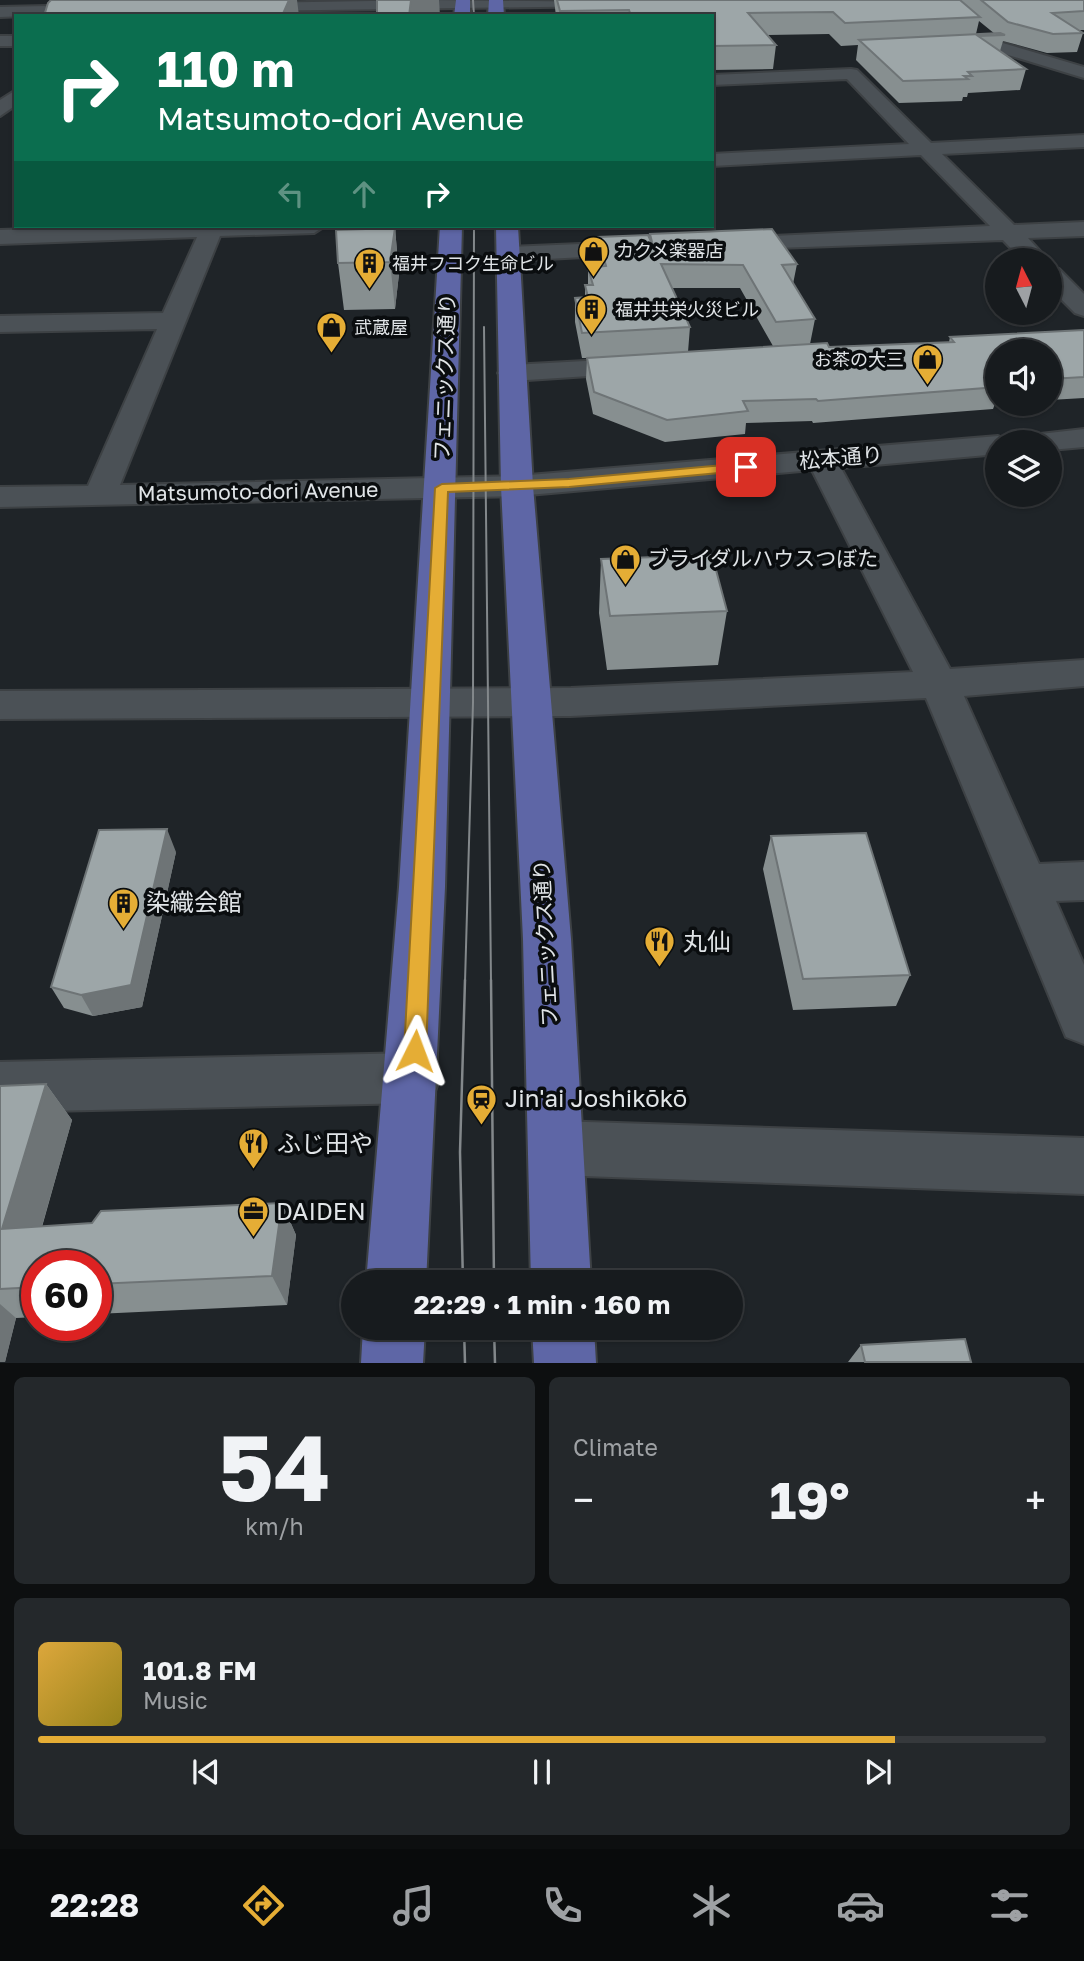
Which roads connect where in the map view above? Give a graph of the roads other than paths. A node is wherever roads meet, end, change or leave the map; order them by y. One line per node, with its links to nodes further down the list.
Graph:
1 (616, 2): 2 (street)
2 (496, 6): 3 (street)
3 (463, 7): 7 (street)
4 (225, 8): 7 (street)
5 (38, 9): 6 (street); 8 (street)
6 (116, 9)
7 (326, 11)
8 (0, 12)
9 (977, 30): 10 (street)
10 (996, 46): 11 (street); 14 (street)
11 (940, 47)
12 (838, 59): 15 (street)
13 (799, 60): 16 (street)
14 (1084, 73)
15 (851, 74): 16 (street); 19 (street)
16 (780, 76): 17 (street)
17 (714, 80)
18 (1084, 141): 19 (street)
19 (924, 149): 20 (street); 25 (street)
20 (714, 160)
21 (212, 228): 24 (street); 33 (street)
22 (451, 228): 42 (main road, フェニックス通り)
23 (1084, 229): 25 (street)
24 (52, 231): 26 (street)
25 (1008, 233): 28 (street); 30 (street)
26 (0, 237)
27 (508, 240): 29 (street); 36 (main road, フェニックス通り)
28 (699, 246)
29 (671, 247)
30 (1024, 248)
31 (1062, 286): 32 (street)
32 (1084, 307)
33 (173, 321): 34 (street); 43 (street)
34 (0, 324)
35 (662, 364): 36 (street)
36 (512, 373): 41 (main road, フェニックス通り)
37 (1084, 438): 38 (street)
38 (1062, 440)
39 (985, 446): 40 (street, 松本通り)
40 (822, 460): 41 (street, 松本通り); 46 (street)
41 (517, 486): 42 (street, Matsumoto-dori Avenue); 48 (main road, フェニックス通り)
42 (442, 488): 43 (street, Matsumoto-dori Avenue); 47 (main road, フェニックス通り)
43 (100, 495): 44 (street, Matsumoto-dori Avenue)
44 (0, 497)
45 (1084, 673): 46 (street)
46 (939, 684): 48 (street); 51 (street)
47 (433, 703): 48 (street); 49 (street); 53 (main road, フェニックス通り)
48 (529, 703): 55 (main road, フェニックス通り)
49 (2, 711)
50 (1084, 881): 51 (street)
51 (1025, 884): 52 (street)
52 (1084, 1021)
53 (414, 1078): 54 (street); 57 (main road, フェニックス通り)
54 (0, 1087)
55 (556, 1148): 56 (street); 58 (main road, フェニックス通り)
56 (1084, 1166)
57 (397, 1270)
58 (561, 1270)
59 (393, 1340): 61 (main road)
60 (564, 1340): 62 (main road)
61 (392, 1363)
62 (565, 1363)

